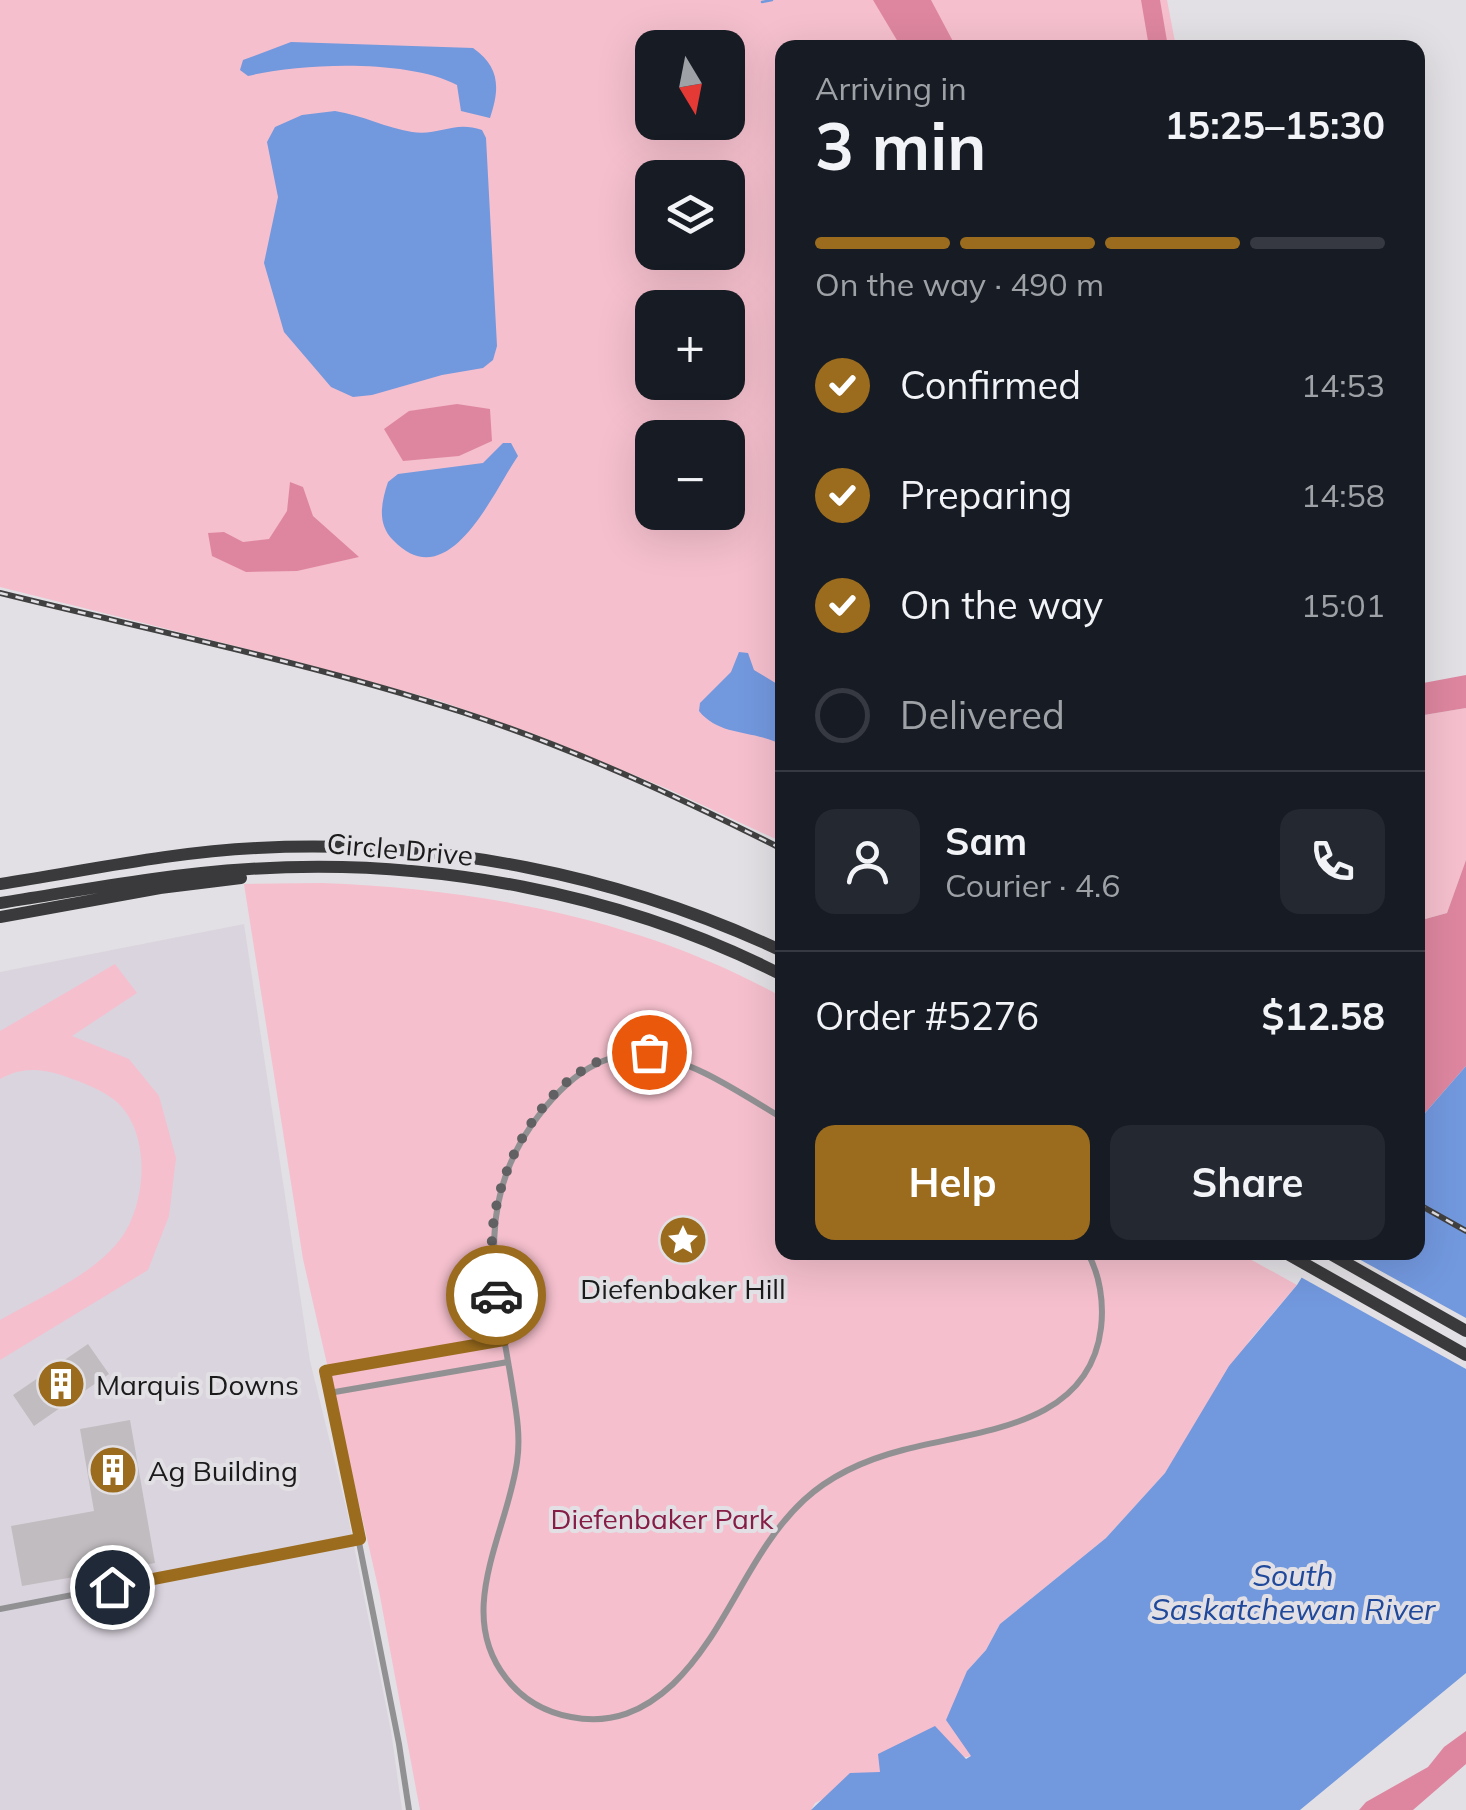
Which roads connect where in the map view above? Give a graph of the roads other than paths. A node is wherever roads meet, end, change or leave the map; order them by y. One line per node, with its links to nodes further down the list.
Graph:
1 (347, 868): 3 (highway, Circle Drive); 4 (highway); 6 (highway, Circle Drive)
2 (0, 881): 5 (highway, Circle Drive)
3 (0, 903)
4 (0, 917)
5 (775, 949)
6 (775, 972)
7 (775, 1114): 12 (street)
8 (1090, 1260): 14 (street)
9 (1298, 1260): 13 (highway)
10 (1341, 1260): 11 (highway)
11 (1466, 1331)
12 (504, 1340): 14 (street); 15 (street)
13 (1466, 1355)
14 (508, 1362): 15 (street)
15 (330, 1393): 16 (street)
16 (360, 1539): 17 (street); 18 (street)
17 (0, 1609)
18 (409, 1810)

